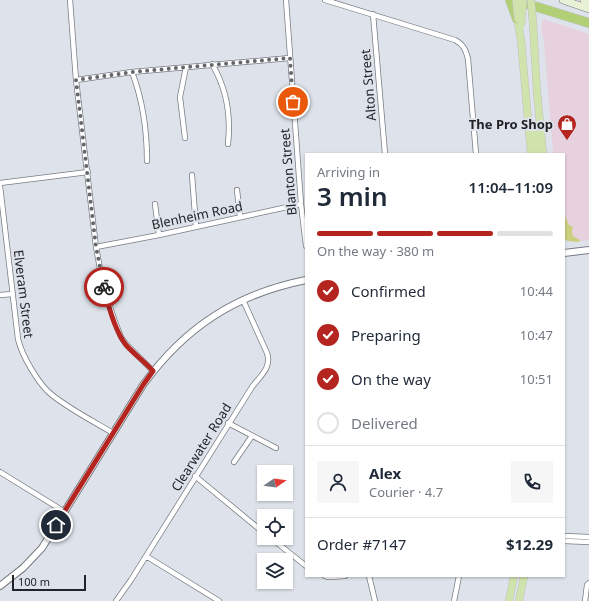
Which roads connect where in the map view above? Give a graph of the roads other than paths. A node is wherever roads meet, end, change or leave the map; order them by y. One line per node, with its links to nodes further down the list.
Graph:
1 (70, 0): 19 (street)
2 (286, 0): 15 (street, Blanton Street)
3 (325, 0): 12 (street)
4 (510, 0): 13 (highway, bridge)
5 (515, 0): 13 (main road, bridge); 14 (highway)
6 (523, 0): 13 (main road, bridge)
7 (531, 0): 20 (main road, bridge)
8 (563, 0): 11 (main road)
9 (584, 0): 10 (main road)
10 (589, 2)
11 (589, 8)
12 (374, 14): 23 (street, Alton Street); 24 (street)
13 (519, 23): 25 (main road)
14 (589, 23)
15 (290, 58): 16 (street); 34 (street, Blanton Street)
16 (212, 64): 17 (street); 22 (street)
17 (186, 67): 18 (street); 21 (street)
18 (132, 72): 19 (street); 28 (street)
19 (76, 80): 29 (street)
20 (537, 92): 26 (main road); 27 (main road)
21 (185, 138)
22 (228, 144)
23 (385, 153)
24 (476, 153)
25 (531, 153)
26 (536, 153)
27 (543, 153)
28 (147, 161)
29 (88, 172): 31 (street); 39 (street)
30 (192, 175): 36 (street)
31 (0, 184): 43 (street, Elveram Street)
32 (237, 190): 35 (street)
33 (155, 204): 37 (street)
34 (301, 204): 35 (street, Blenheim Road); 38 (street, Blanton Street)
35 (240, 217): 36 (street, Blenheim Road)
36 (196, 227): 37 (street, Blenheim Road)
37 (159, 235): 39 (street, Blenheim Road)
38 (305, 238)
39 (96, 247): 46 (street)
40 (589, 250): 41 (street)
41 (565, 253)
42 (305, 280): 45 (street)
43 (13, 294): 44 (street); 48 (street, Elveram Street)
44 (0, 295)
45 (243, 300): 46 (street); 47 (street, Clearwater Road)
46 (153, 371): 48 (street)
47 (228, 423): 49 (street); 53 (street, Clearwater Road)
48 (113, 433): 54 (street)
49 (252, 436): 50 (street); 51 (street)
50 (276, 448)
51 (234, 462)
52 (0, 472): 54 (street)
53 (195, 476): 55 (street); 61 (street, Clearwater Road)
54 (65, 512): 68 (street)
55 (257, 526)
56 (565, 536): 57 (street)
57 (589, 536)
58 (565, 541): 59 (street)
59 (589, 542)
60 (280, 545): 62 (street)
61 (146, 556): 69 (street, Clearwater Road); 70 (street)
62 (305, 565)
63 (369, 577): 71 (street)
64 (459, 577): 72 (street)
65 (514, 577): 73 (main road)
66 (524, 577): 74 (main road)
67 (589, 583): 75 (street)
68 (0, 586)
69 (116, 601)
70 (219, 601)
71 (375, 601)
72 (454, 601)
73 (509, 601)
74 (519, 601)
75 (585, 601)

